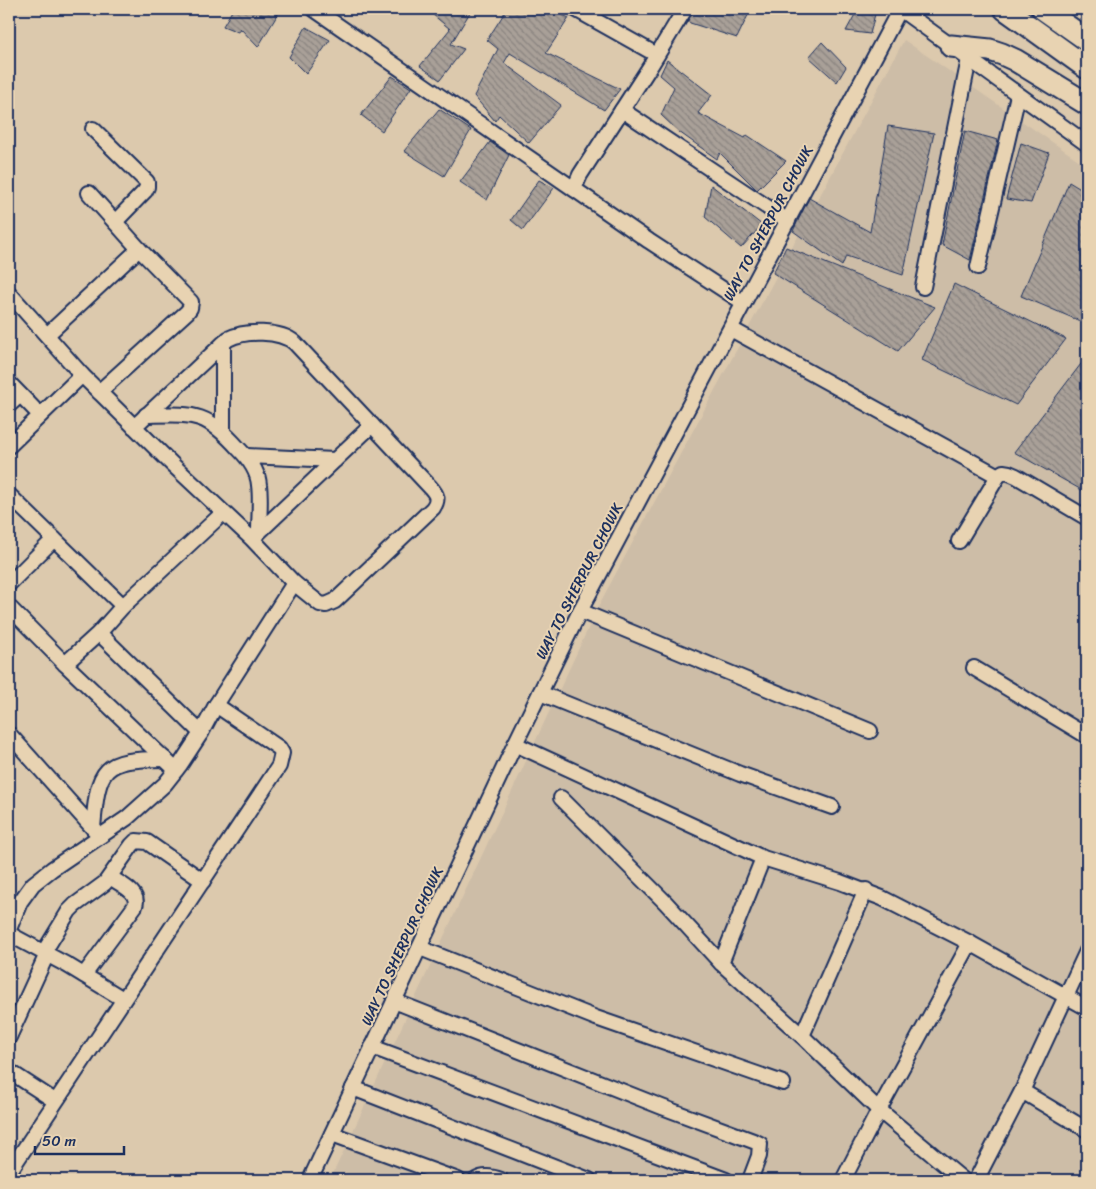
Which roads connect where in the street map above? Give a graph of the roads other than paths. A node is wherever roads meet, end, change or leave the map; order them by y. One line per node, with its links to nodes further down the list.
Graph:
1 (315, 9): 17 (street)
2 (575, 9): 9 (street)
3 (685, 9): 9 (street)
4 (900, 9): 8 (street); 19 (street, WAY TO SHERPUR CHOWK)
5 (1005, 9): 11 (highway)
6 (1043, 9): 7 (highway)
7 (1087, 40)
8 (951, 46): 10 (street); 13 (highway)
9 (657, 55): 14 (street)
10 (969, 59): 12 (street); 23 (street)
11 (1087, 68)
12 (1018, 95): 16 (street); 22 (street)
13 (1087, 104)
14 (622, 110): 17 (street); 19 (street)
15 (93, 129): 20 (street)
16 (1087, 144)
17 (574, 189): 25 (street)
18 (89, 193): 20 (street)
19 (788, 221): 25 (street, WAY TO SHERPUR CHOWK)
20 (115, 222): 21 (street)
21 (139, 249): 27 (street); 31 (street)
22 (978, 266)
23 (923, 288)
24 (9, 293): 27 (street)
25 (744, 303): 26 (street, WAY TO SHERPUR CHOWK)
26 (731, 328): 42 (street); 53 (street, WAY TO SHERPUR CHOWK)
27 (47, 335): 29 (street)
28 (223, 344): 35 (street); 36 (street); 38 (street)
29 (82, 375): 31 (street); 34 (street)
30 (9, 383): 32 (street)
31 (99, 392): 37 (street)
32 (20, 395): 33 (street); 34 (street)
33 (9, 405)
34 (40, 415): 39 (street)
35 (146, 415): 37 (street); 38 (street)
36 (372, 425): 41 (street); 49 (street)
37 (134, 426): 44 (street)
38 (223, 431): 40 (street)
39 (9, 446)
40 (246, 456): 41 (street); 46 (street)
41 (335, 460): 46 (street)
42 (998, 476): 45 (street); 48 (street)
43 (9, 495): 47 (street)
44 (223, 513): 46 (street); 51 (street)
45 (1087, 518)
46 (255, 536): 49 (street)
47 (54, 539): 50 (street); 51 (street)
48 (959, 541)
49 (294, 583): 58 (street)
50 (9, 584)
51 (123, 606): 54 (street)
52 (9, 607): 55 (street)
53 (580, 610): 57 (street, WAY TO SHERPUR CHOWK); 59 (street)
54 (99, 633): 55 (street); 60 (street)
55 (65, 664): 64 (street)
56 (974, 668): 62 (street)
57 (540, 694): 63 (street, WAY TO SHERPUR CHOWK); 67 (street)
58 (216, 705): 60 (street); 71 (street)
59 (870, 731)
60 (201, 733): 65 (street)
61 (9, 734): 68 (street)
62 (1087, 736)
63 (515, 744): 69 (street); 76 (street, WAY TO SHERPUR CHOWK)
64 (165, 759): 65 (street); 68 (street)
65 (176, 770): 68 (street)
66 (562, 798): 79 (street)
67 (832, 808)
68 (97, 832): 73 (street)
69 (763, 858): 72 (street); 79 (street)
70 (110, 876): 71 (street); 78 (street); 80 (street)
71 (203, 881): 82 (street)
72 (866, 890): 75 (street); 85 (street)
73 (9, 928)
74 (9, 934): 78 (street)
75 (970, 943): 81 (street); 93 (street)
76 (420, 948): 83 (street, WAY TO SHERPUR CHOWK); 89 (street)
77 (1087, 951): 81 (street)
78 (45, 953): 80 (street); 86 (street)
79 (721, 962): 85 (street)
80 (84, 975): 82 (street)
81 (1066, 995): 84 (street); 91 (street)
82 (123, 999): 92 (street)
83 (394, 1001): 87 (street, WAY TO SHERPUR CHOWK); 103 (street)
84 (1087, 1008)
85 (802, 1036): 93 (street)
86 (9, 1037)
87 (372, 1047): 90 (street, WAY TO SHERPUR CHOWK); 102 (street)
88 (9, 1071): 92 (street)
89 (784, 1083)
90 (353, 1088): 95 (street, WAY TO SHERPUR CHOWK); 101 (street)
91 (1022, 1091): 94 (street); 106 (street)
92 (55, 1100): 96 (street)
93 (879, 1110): 104 (street); 105 (street)
94 (1087, 1130)
95 (332, 1134): 97 (street, WAY TO SHERPUR CHOWK); 98 (street)
96 (9, 1172)
97 (310, 1180)
98 (458, 1180)
99 (476, 1180): 100 (street)
100 (501, 1180)
101 (590, 1180)
102 (726, 1180)
103 (750, 1180)
104 (843, 1180)
105 (963, 1180)
106 (976, 1180)

